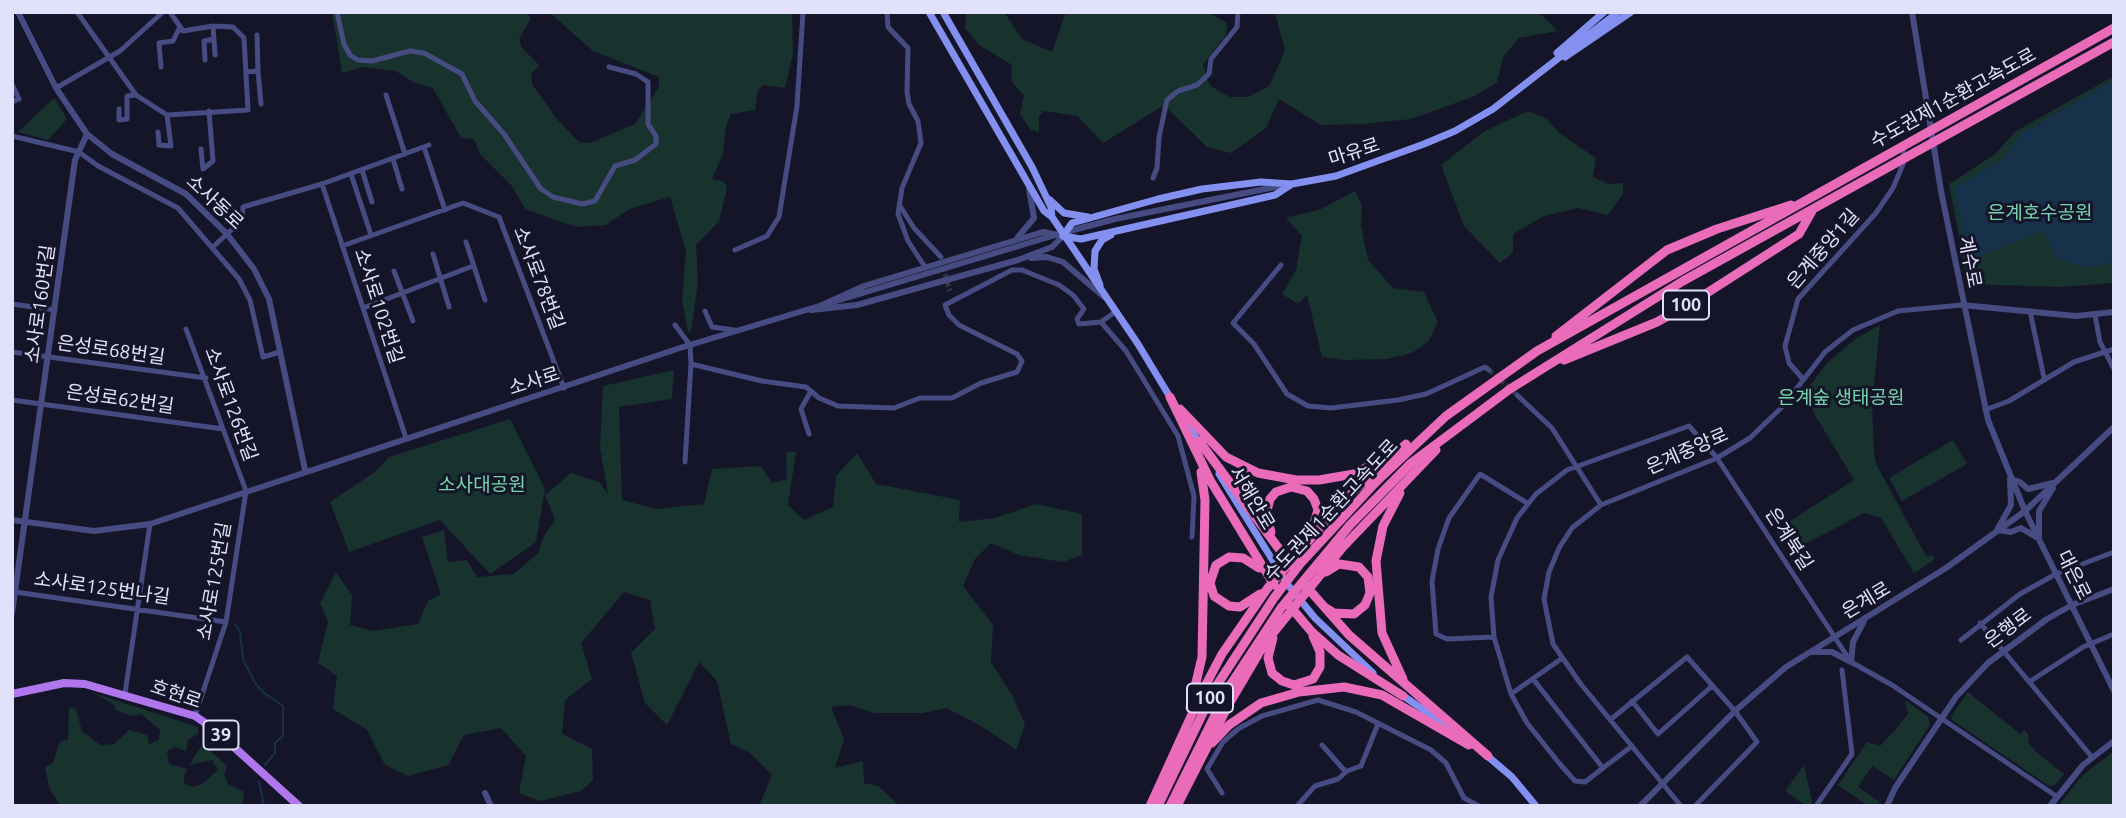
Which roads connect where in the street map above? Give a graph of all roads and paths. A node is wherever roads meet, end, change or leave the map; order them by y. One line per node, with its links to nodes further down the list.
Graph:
1 (18, 12): 30 (street, 소사동로)
2 (77, 12): 22 (street)
3 (163, 12): 22 (street)
4 (170, 12): 16 (street)
5 (337, 12): 25 (street)
6 (803, 12): 68 (street)
7 (887, 12): 56 (street)
8 (929, 12): 48 (main road, 서해안로)
9 (943, 12): 53 (main road, 서해안로)
10 (1238, 12): 49 (street)
11 (1604, 12): 26 (main road)
12 (1618, 12): 26 (main road, 마유로)
13 (1631, 12): 26 (main road)
14 (1912, 12): 83 (street, 계수로)
15 (213, 26): 16 (street); 19 (street); 28 (street)
16 (180, 27): 24 (street)
17 (2114, 28): 54 (highway, 수도권제1순환고속도로 / 100)
18 (257, 35): 27 (street)
19 (214, 39): 21 (street); 23 (street)
20 (2114, 42): 58 (highway, 수도권제1순환고속도로 / 100)
21 (215, 55)
22 (108, 58): 30 (street); 31 (street)
23 (205, 60)
24 (161, 67)
25 (609, 67)
26 (1543, 69): 51 (main road, 마유로)
27 (258, 71): 28 (street); 34 (street)
28 (246, 72): 36 (street)
29 (12, 85): 33 (street)
30 (56, 88): 39 (street, 소사동로)
31 (136, 95): 35 (street); 37 (street)
32 (386, 95): 44 (street)
33 (12, 102)
34 (261, 104)
35 (119, 108)
36 (209, 111): 37 (street); 42 (street)
37 (167, 115): 38 (street)
38 (158, 132)
39 (87, 134): 43 (street, 소사로160번길); 102 (street, 소사동로)
40 (12, 136): 43 (street)
41 (1903, 142): 111 (street, 은계중앙1길)
42 (201, 149)
43 (79, 152): 66 (street); 86 (street, 소사로160번길)
44 (405, 154): 45 (street); 57 (street)
45 (393, 159): 46 (street); 52 (street)
46 (362, 170): 47 (street); 55 (street)
47 (351, 174): 50 (street); 62 (street)
48 (1025, 174): 59 (main road, 서해안로); 65 (street)
49 (1153, 178)
50 (321, 184): 66 (street); 67 (street, 소사로102번길)
51 (1292, 184): 60 (main road); 61 (main road); 63 (street, 마유로)
52 (402, 189)
53 (1046, 195): 59 (main road, 서해안로); 60 (main road)
54 (1809, 199): 100 (highway, 수도권제1순환고속도로 / 100); 100 (highway, 수도권제1순환고속도로 / 100)
55 (372, 202)
56 (900, 206): 70 (street); 74 (street)
57 (445, 209): 62 (street, 소사로78번길); 112 (street, 소사로78번길)
58 (1812, 211): 106 (highway, 수도권제1순환고속도로 / 100); 106 (highway, 수도권제1순환고속도로 / 100)
59 (1052, 217): 63 (main road, 서해안로)
60 (1092, 217): 63 (main road)
61 (1139, 226): 63 (main road); 79 (main road)
62 (371, 235): 67 (street, 소사로78번길)
63 (1063, 235): 65 (street); 71 (street); 79 (main road, 서해안로)
64 (466, 242): 73 (street)
65 (1016, 243): 74 (street); 87 (street, 소사로)
66 (214, 246): 102 (street)
67 (342, 246): 85 (street, 소사로102번길)
68 (735, 250)
69 (433, 254): 76 (street)
70 (941, 257)
71 (1018, 260): 79 (street); 87 (street)
72 (1281, 265): 108 (street)
73 (473, 266): 76 (street); 80 (street)
74 (925, 267): 87 (street)
75 (394, 271): 78 (street)
76 (441, 278): 78 (street); 84 (street)
77 (950, 291): 81 (street)
78 (402, 293): 85 (street); 93 (street)
79 (1105, 298): 90 (main road, 서해안로)
80 (485, 300)
81 (952, 300): 94 (street); 113 (street)
82 (12, 304): 86 (street)
83 (1962, 305): 89 (street, 은계중앙로); 111 (street, 은계중앙로); 118 (street, 계수로)
84 (449, 307)
85 (363, 308): 125 (street, 소사로102번길)
86 (55, 310): 104 (street, 소사로160번길)
87 (811, 310): 97 (street, 소사로)
88 (705, 311): 97 (street)
89 (2030, 311): 92 (street, 은계중앙로); 110 (street)
90 (1115, 312): 94 (street); 115 (main road, 서해안로)
91 (2114, 312): 92 (street, 은계중앙로)
92 (2095, 315): 103 (street)
93 (413, 321)
94 (1101, 322): 143 (street)
95 (675, 325): 98 (street)
96 (186, 328): 109 (street, 소사로126번길)
97 (744, 329): 98 (street, 소사로)
98 (690, 345): 105 (street); 112 (street, 소사로)
99 (2114, 349): 103 (street)
100 (1537, 351): 119 (highway, 수도권제1순환고속도로 / 100)
101 (12, 352): 104 (street, 은성로68번길)
102 (280, 352): 131 (street, 소사동로)
103 (2104, 352): 107 (street); 110 (street)
104 (49, 357): 109 (street, 은성로68번길); 117 (street, 소사로160번길)
105 (691, 364): 113 (street); 129 (street)
106 (1540, 369): 122 (highway, 수도권제1순환고속도로 / 100)
107 (2114, 369)
108 (1489, 370)
109 (206, 378): 121 (street, 소사로126번길)
110 (2044, 378): 118 (street)
111 (1803, 379): 128 (street, 은계중앙로)
112 (564, 388): 125 (street, 소사로)
113 (811, 391): 124 (street)
114 (1517, 395): 130 (street)
115 (1170, 397): 123 (highway); 126 (main road, 서해안로); 127 (highway)
116 (12, 400): 117 (street, 은성로62번길)
117 (42, 404): 121 (street, 은성로62번길); 140 (street, 소사로160번길)
118 (1985, 410): 132 (street, 계수로)
119 (1446, 416): 127 (highway); 204 (highway, 수도권제1순환고속도로 / 100)
120 (2114, 427): 134 (street, 은계로)
121 (223, 429): 135 (street, 소사로126번길)
122 (1453, 432): 133 (highway); 150 (highway, 수도권제1순환고속도로 / 100)
123 (1188, 433): 149 (highway); 190 (highway)
124 (809, 434)
125 (406, 438): 131 (street, 소사로)
126 (1199, 441): 146 (highway); 180 (main road, 서해안로)
127 (1406, 444): 145 (highway)
128 (1717, 458): 130 (street, 은계북길); 137 (street, 은계중앙로); 165 (street, 은계북길)
129 (685, 462)
130 (1577, 465): 136 (street); 137 (street)
131 (305, 470): 135 (street, 소사로)
132 (2010, 479): 134 (street); 138 (street, 계수로); 142 (street)
133 (1406, 482): 150 (highway); 182 (highway)
134 (2055, 483): 138 (street, 은계로); 144 (street)
135 (246, 491): 141 (street, 소사로); 160 (street, 소사로125번길)
136 (1527, 503): 164 (street); 164 (street)
137 (1601, 505): 170 (street, 은계중앙로)
138 (2025, 511): 142 (street, 은계로); 144 (street, 대은로)
139 (12, 520): 140 (street, 소사로)
140 (25, 522): 141 (street, 소사로); 153 (street, 소사로160번길)
141 (150, 524): 156 (street)
142 (1997, 530): 144 (street); 159 (street, 은계로)
143 (1192, 537)
144 (2039, 540): 148 (street, 대은로)
145 (1307, 541): 146 (highway); 151 (highway)
146 (1282, 552): 154 (highway)
147 (2114, 552): 148 (street)
148 (2056, 574): 155 (street, 대은로); 161 (street)
149 (1268, 576): 151 (highway); 162 (highway)
150 (1311, 578): 154 (highway); 158 (highway)
151 (1267, 589): 190 (highway)
152 (2114, 589): 155 (street, 은행로)
153 (15, 592): 156 (street, 소사로125번나길); 157 (street, 소사로160번길)
154 (1314, 598): 182 (highway)
155 (2072, 605): 167 (street, 대은로); 168 (street, 은행로)
156 (138, 610): 160 (street, 소사로125번나길); 177 (street)
157 (12, 613)
158 (1283, 615): 162 (highway); 196 (highway); 205 (highway, 수도권제1순환고속도로 / 100)
159 (1864, 620): 165 (street, 은계로); 171 (street)
160 (226, 622): 184 (street, 소사로125번길)
161 (1980, 623): 166 (street); 168 (street)
162 (1311, 631): 180 (highway)
163 (2114, 634): 167 (street)
164 (1494, 637): 179 (street)
165 (1834, 637): 169 (street, 은계로); 171 (street, 은계북길)
166 (1961, 640)
167 (2090, 644): 174 (street); 176 (street, 대은로)
168 (2002, 651): 174 (street); 185 (street, 은행로)
169 (1809, 652): 171 (street); 183 (street, 은계로)
170 (1561, 659): 173 (street); 186 (street, 은계중앙로)
171 (1851, 662): 185 (street)
172 (1842, 670): 213 (street)
173 (1533, 678): 179 (street); 194 (street)
174 (2029, 682): 193 (street)
175 (1712, 686): 181 (street); 181 (street); 183 (street)
176 (2114, 691)
177 (125, 693): 178 (main road, 호현로 / 39); 184 (main road, 호현로 / 39)
178 (12, 694)
179 (1511, 694): 194 (street)
180 (1403, 696): 192 (main road, 서해안로)
181 (1632, 701): 186 (street)
182 (1425, 704): 192 (highway)
183 (1735, 711): 197 (street, 은계로); 212 (street)
184 (195, 716): 201 (main road, 호현로 / 39)
185 (1941, 719): 200 (street); 214 (street, 은행로)
186 (1610, 720): 191 (street, 은계중앙로)
187 (1378, 724): 195 (street); 199 (street); 208 (street)
188 (2114, 741): 193 (street)
189 (1322, 745): 195 (street)
190 (1178, 746): 203 (highway)
191 (1632, 746): 194 (street); 197 (street, 은계중앙로)
192 (1488, 756): 196 (highway); 209 (main road, 서해안로)
193 (2092, 757): 200 (street)
194 (1603, 768)
195 (1345, 771): 207 (street)
196 (1191, 776): 206 (highway)
197 (1662, 783): 210 (street, 은계로); 211 (street, 은계중앙로)
198 (485, 793): 202 (street)
199 (1222, 793)
200 (2056, 796): 215 (street)
201 (299, 806)
202 (491, 806)
203 (1150, 806)
204 (1158, 806)
205 (1170, 806)
206 (1177, 806)
207 (1297, 806)
208 (1479, 806)
209 (1536, 806)
210 (1640, 806)
211 (1681, 806)
212 (1695, 806)
213 (1816, 806)
214 (1887, 806)
215 (2050, 806)

